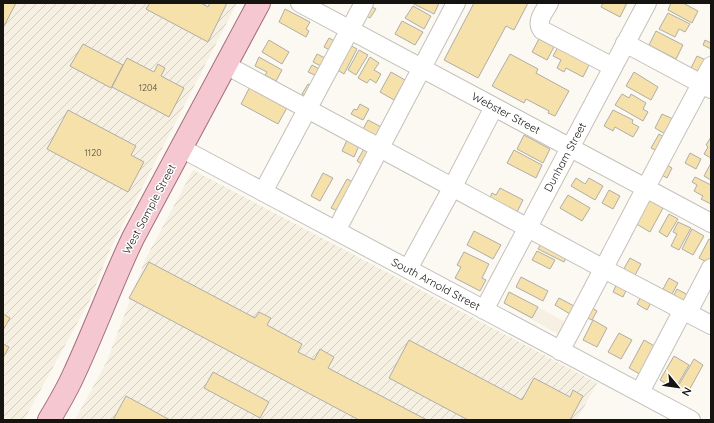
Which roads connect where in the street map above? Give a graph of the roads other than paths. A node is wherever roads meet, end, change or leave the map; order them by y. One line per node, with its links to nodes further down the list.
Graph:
1 (259, 3): 9 (main road, West Sample Street)
2 (300, 3): 7 (street, Webster Street)
3 (364, 3): 7 (street)
4 (456, 3): 12 (street)
5 (549, 3): 11 (street)
6 (647, 3): 8 (street, Dunham Street)
7 (350, 29): 12 (street, Webster Street); 15 (street)
8 (625, 43): 11 (street, Dunham Street); 13 (street)
9 (226, 65): 15 (street); 17 (main road, West Sample Street)
10 (711, 66): 13 (street)
11 (613, 67): 16 (street, Dunham Street)
12 (422, 68): 14 (street, Webster Street); 18 (street)
13 (706, 86): 20 (street)
14 (494, 107): 16 (street, Webster Street); 19 (street)
15 (308, 108): 18 (street); 21 (street)
16 (570, 147): 20 (street, Webster Street); 23 (street, Dunham Street)
17 (181, 148): 21 (street, South Arnold Street); 33 (main road, West Sample Street)
18 (380, 148): 19 (street); 24 (street)
19 (452, 187): 23 (street); 26 (street)
20 (645, 188): 22 (street, Webster Street); 27 (street)
21 (263, 192): 24 (street, South Arnold Street)
22 (711, 223)
23 (528, 227): 27 (street); 28 (street, Dunham Street)
24 (336, 230): 26 (street, South Arnold Street)
25 (711, 268): 29 (street)
26 (408, 269): 28 (street, South Arnold Street)
27 (604, 269): 29 (street); 31 (street)
28 (484, 310): 31 (street, South Arnold Street)
29 (686, 311): 30 (street); 32 (street)
30 (711, 325)
31 (560, 351): 32 (street, South Arnold Street)
32 (640, 392): 34 (street, South Arnold Street)
33 (49, 420)
34 (691, 420)

